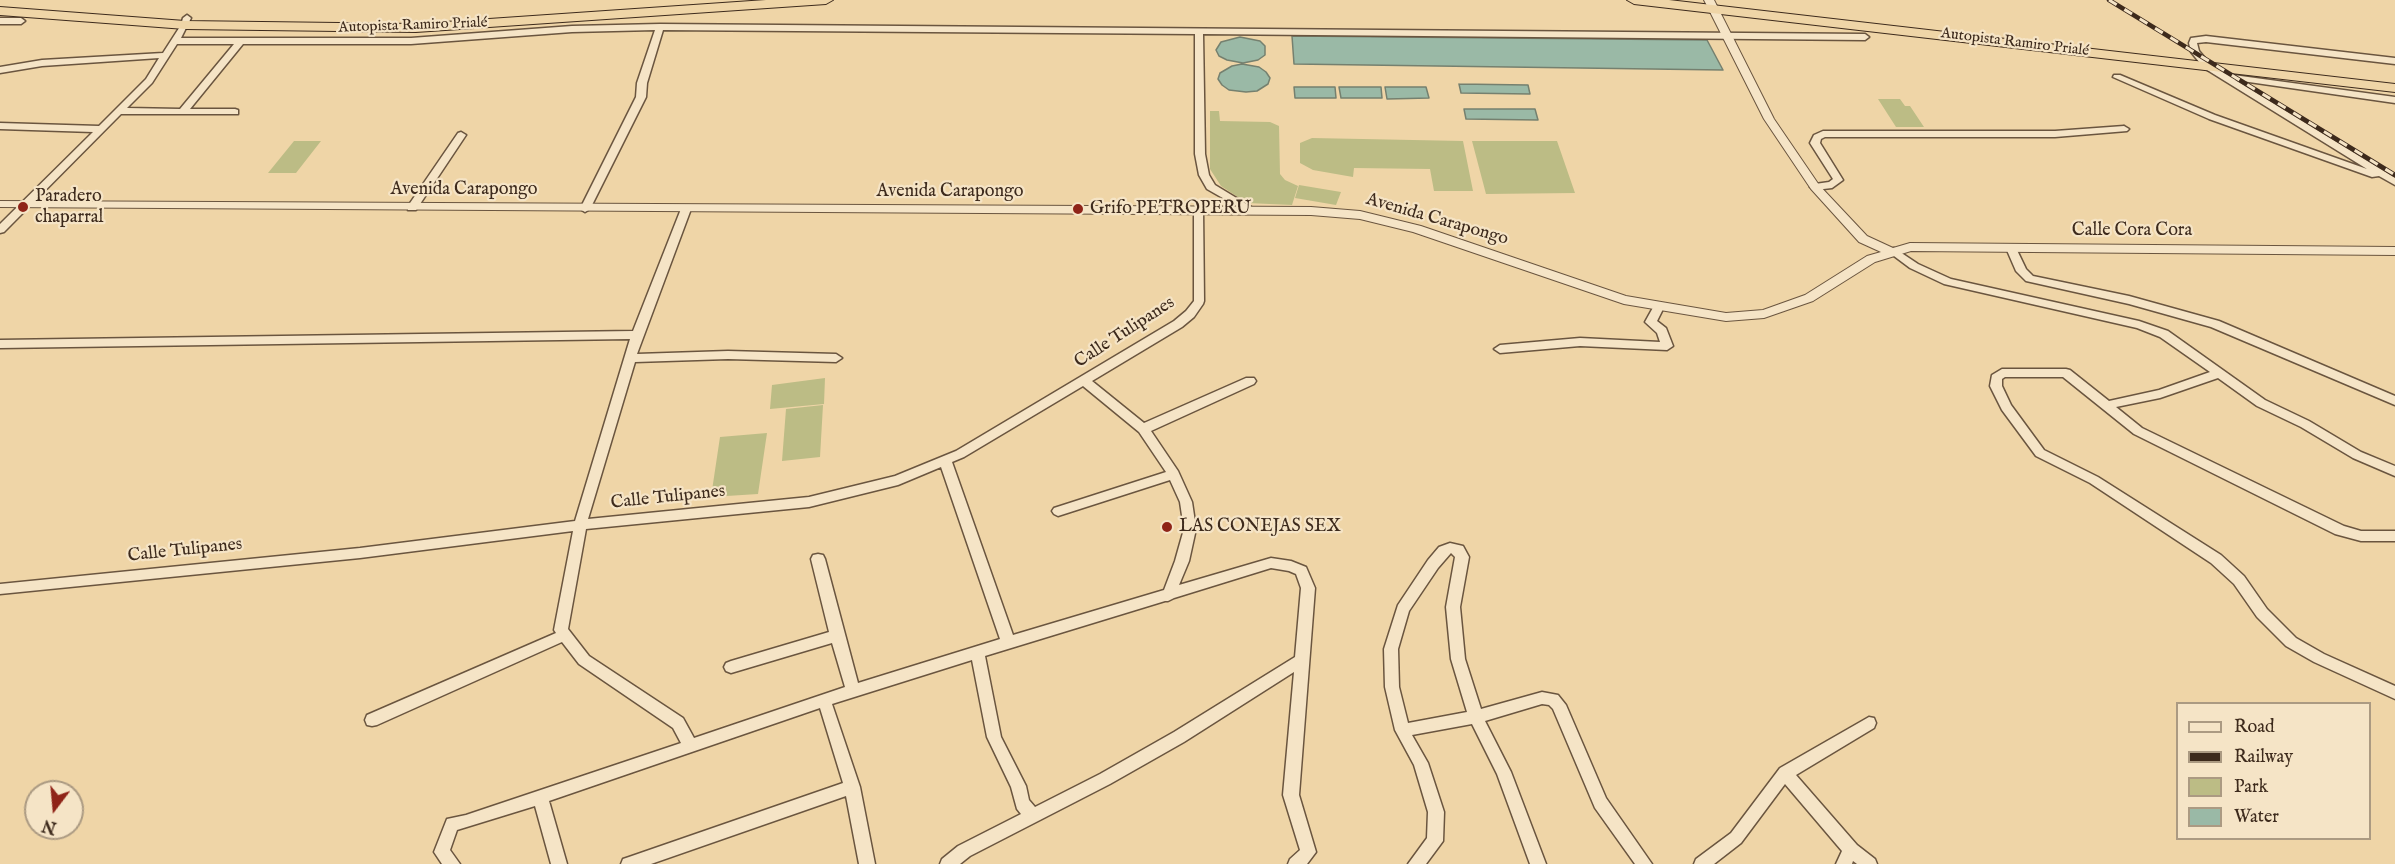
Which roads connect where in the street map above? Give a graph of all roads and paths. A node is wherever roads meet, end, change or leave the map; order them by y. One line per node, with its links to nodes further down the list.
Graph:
1 (670, 0): 10 (highway, Autopista Ramiro Prialé)
2 (826, 0): 10 (highway, Autopista Ramiro Prialé)
3 (1634, 0): 6 (highway, Autopista Ramiro Prialé)
4 (1743, 0): 17 (highway, Autopista Ramiro Prialé)
5 (0, 2): 10 (highway, Autopista Ramiro Prialé)
6 (1711, 4): 13 (street); 20 (highway, Autopista Ramiro Prialé)
7 (0, 11): 10 (highway, Autopista Ramiro Prialé)
8 (0, 21): 9 (street)
9 (21, 21)
10 (186, 21): 15 (street)
11 (660, 27): 12 (street); 16 (street); 39 (street)
12 (1199, 33): 13 (street); 41 (street)
13 (1727, 36): 14 (street); 35 (street)
14 (1865, 37)
15 (175, 41): 16 (street); 18 (street)
16 (240, 42): 28 (street)
17 (2195, 52): 19 (street); 20 (street); 22 (highway, Autopista Ramiro Prialé)
18 (166, 55): 21 (street); 27 (street)
19 (2395, 61)
20 (2207, 66): 23 (street); 25 (highway, Autopista Ramiro Prialé)
21 (0, 69)
22 (2395, 74)
23 (2222, 75): 26 (street); 34 (street)
24 (2117, 77): 34 (street)
25 (2395, 87)
26 (2395, 100)
27 (119, 111): 28 (street); 31 (street)
28 (182, 112): 29 (street)
29 (235, 112)
30 (0, 126): 31 (street)
31 (101, 129): 37 (street)
32 (2124, 129): 35 (street)
33 (461, 135): 38 (street)
34 (2393, 181)
35 (1815, 187): 44 (street)
36 (0, 204): 37 (street, Avenida Carapongo)
37 (26, 204): 38 (street, Avenida Carapongo); 43 (street)
38 (412, 208): 39 (street, Avenida Carapongo)
39 (585, 209): 40 (street, Avenida Carapongo)
40 (686, 209): 42 (street, Avenida Carapongo); 50 (street)
41 (1249, 210): 42 (street, Avenida Carapongo); 49 (street, Avenida Carapongo)
42 (1199, 212): 56 (street, Calle Tulipanes)
43 (0, 230)
44 (1863, 239): 46 (street); 48 (street)
45 (2011, 249): 46 (street, Calle Cora Cora); 47 (street, Calle Cora Cora); 58 (street)
46 (1892, 251): 48 (street, Calle Cora Cora); 55 (street)
47 (2395, 251)
48 (1870, 259): 49 (street, Avenida Carapongo)
49 (1659, 307): 52 (street)
50 (637, 335): 51 (street); 53 (street)
51 (0, 344)
52 (1500, 349)
53 (630, 358): 54 (street); 65 (street)
54 (836, 358)
55 (2218, 374): 59 (street); 62 (street)
56 (1084, 381): 60 (street); 61 (street, Calle Tulipanes)
57 (1250, 381): 60 (street)
58 (2395, 400)
59 (2114, 403)
60 (1143, 429): 63 (street)
61 (945, 460): 65 (street, Calle Tulipanes); 72 (street)
62 (2395, 471)
63 (1174, 474): 64 (street); 69 (street)
64 (1058, 511)
65 (579, 525): 68 (street, Calle Tulipanes); 70 (street)
66 (2395, 536): 77 (street)
67 (818, 559): 71 (street)
68 (0, 589)
69 (1168, 596): 72 (street); 74 (street)
70 (565, 635): 80 (street); 83 (street)
71 (837, 636): 75 (street); 76 (street)
72 (1008, 642): 73 (street)
73 (978, 651): 76 (street); 87 (street)
74 (1302, 660): 87 (street); 95 (street)
75 (731, 667)
76 (853, 690): 78 (street)
77 (2395, 693)
78 (824, 700): 83 (street); 85 (street)
79 (1476, 717): 82 (street); 82 (street); 97 (street); 98 (street)
80 (372, 720)
81 (1869, 723): 84 (street)
82 (1401, 730): 96 (street)
83 (690, 745): 86 (street)
84 (1785, 773): 89 (street); 99 (street)
85 (852, 787): 88 (street); 93 (street)
86 (540, 797): 90 (street); 91 (street)
87 (1032, 814): 94 (street)
88 (671, 857): 92 (street)
89 (1848, 857): 100 (street)
90 (452, 864)
91 (559, 864)
92 (629, 864)
93 (867, 864)
94 (948, 864)
95 (1296, 864)
96 (1416, 864)
97 (1538, 864)
98 (1644, 864)
99 (1702, 864)
100 (1869, 864)

